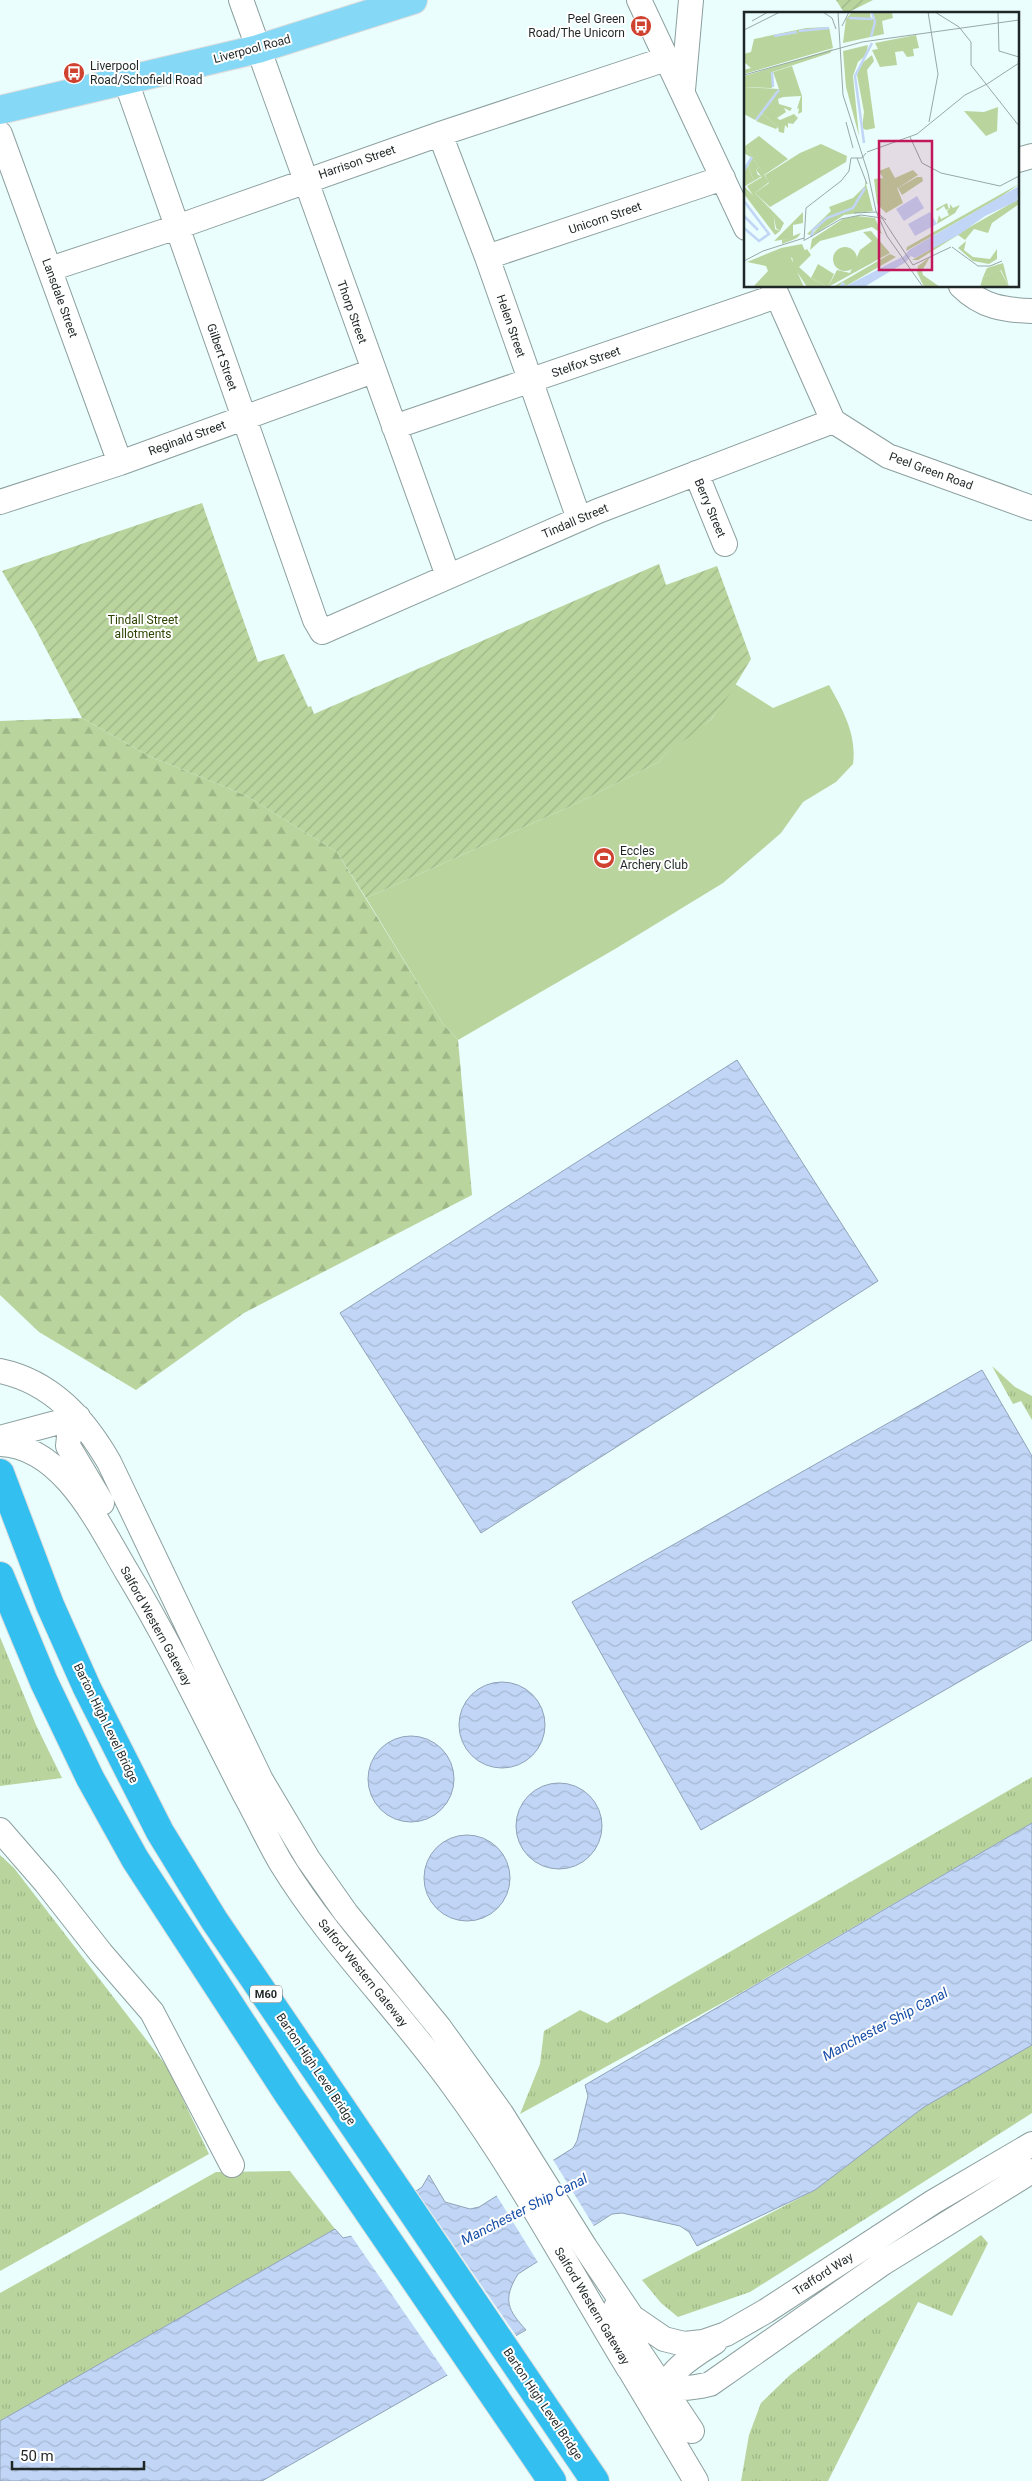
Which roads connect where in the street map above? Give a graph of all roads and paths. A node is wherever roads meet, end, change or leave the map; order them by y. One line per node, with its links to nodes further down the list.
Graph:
1 (241, 0): 5 (street, Thorp Street)
2 (413, 0): 5 (main road, Liverpool Road)
3 (639, 0): 6 (street)
4 (691, 0): 8 (street)
5 (258, 49): 7 (main road, Liverpool Road); 13 (street, Thorp Street)
6 (666, 59): 8 (street); 11 (street, Harrison Street)
7 (126, 81): 9 (main road, Liverpool Road); 15 (street, Gilbert Street)
8 (683, 90): 12 (street)
9 (0, 110)
10 (0, 134): 17 (street, Lansdale Street)
11 (440, 134): 13 (street, Harrison Street); 16 (street, Helen Street)
12 (723, 178): 14 (street); 16 (street, Unicorn Street)
13 (305, 180): 15 (street, Harrison Street); 21 (street, Thorp Street)
14 (744, 224)
15 (177, 227): 17 (street, Harrison Street); 23 (street, Gilbert Street)
16 (487, 258): 22 (street, Helen Street)
17 (50, 269): 26 (street, Lansdale Street)
18 (963, 288): 20 (street)
19 (775, 291): 22 (street, Stelfox Street); 24 (street)
20 (1032, 311)
21 (373, 371): 23 (street, Reginald Street); 25 (street, Thorp Street)
22 (530, 381): 25 (street, Stelfox Street); 30 (street, Helen Street)
23 (243, 418): 26 (street, Reginald Street); 33 (street, Gilbert Street)
24 (833, 421): 27 (street, Tindall Street); 29 (street, Peel Green Road)
25 (394, 428): 32 (street, Thorp Street)
26 (120, 463): 28 (street, Reginald Street)
27 (696, 473): 30 (street, Tindall Street); 31 (street, Berry Street)
28 (0, 502)
29 (1032, 508)
30 (579, 519): 32 (street, Tindall Street)
31 (725, 544)
32 (448, 576): 33 (street, Tindall Street)
33 (322, 632)
34 (0, 1371): 35 (street, Salford Western Gateway)
35 (78, 1417): 36 (street); 39 (street); 45 (street, Salford Western Gateway)
36 (0, 1438)
37 (0, 1444): 39 (street, Salford Western Gateway)
38 (0, 1473): 54 (highway, Barton High Level Bridge / M60)
39 (129, 1575): 45 (street, Salford Western Gateway)
40 (0, 1576): 53 (highway, M60)
41 (0, 1830): 43 (street)
42 (1032, 2144): 47 (street, Trafford Way)
43 (232, 2164)
44 (1032, 2171): 49 (street, Trafford Way)
45 (575, 2253): 46 (street, Salford Western Gateway); 48 (street, Salford Western Gateway)
46 (616, 2293): 47 (street, Trafford Way); 50 (street)
47 (726, 2334): 50 (street)
48 (629, 2368): 50 (street, Salford Western Gateway); 51 (street)
49 (710, 2384): 50 (street, Salford Western Gateway); 52 (street)
50 (663, 2388): 51 (street); 52 (street)
51 (658, 2421): 55 (street)
52 (692, 2431): 55 (street)
53 (552, 2481)
54 (595, 2481)
55 (696, 2481)

